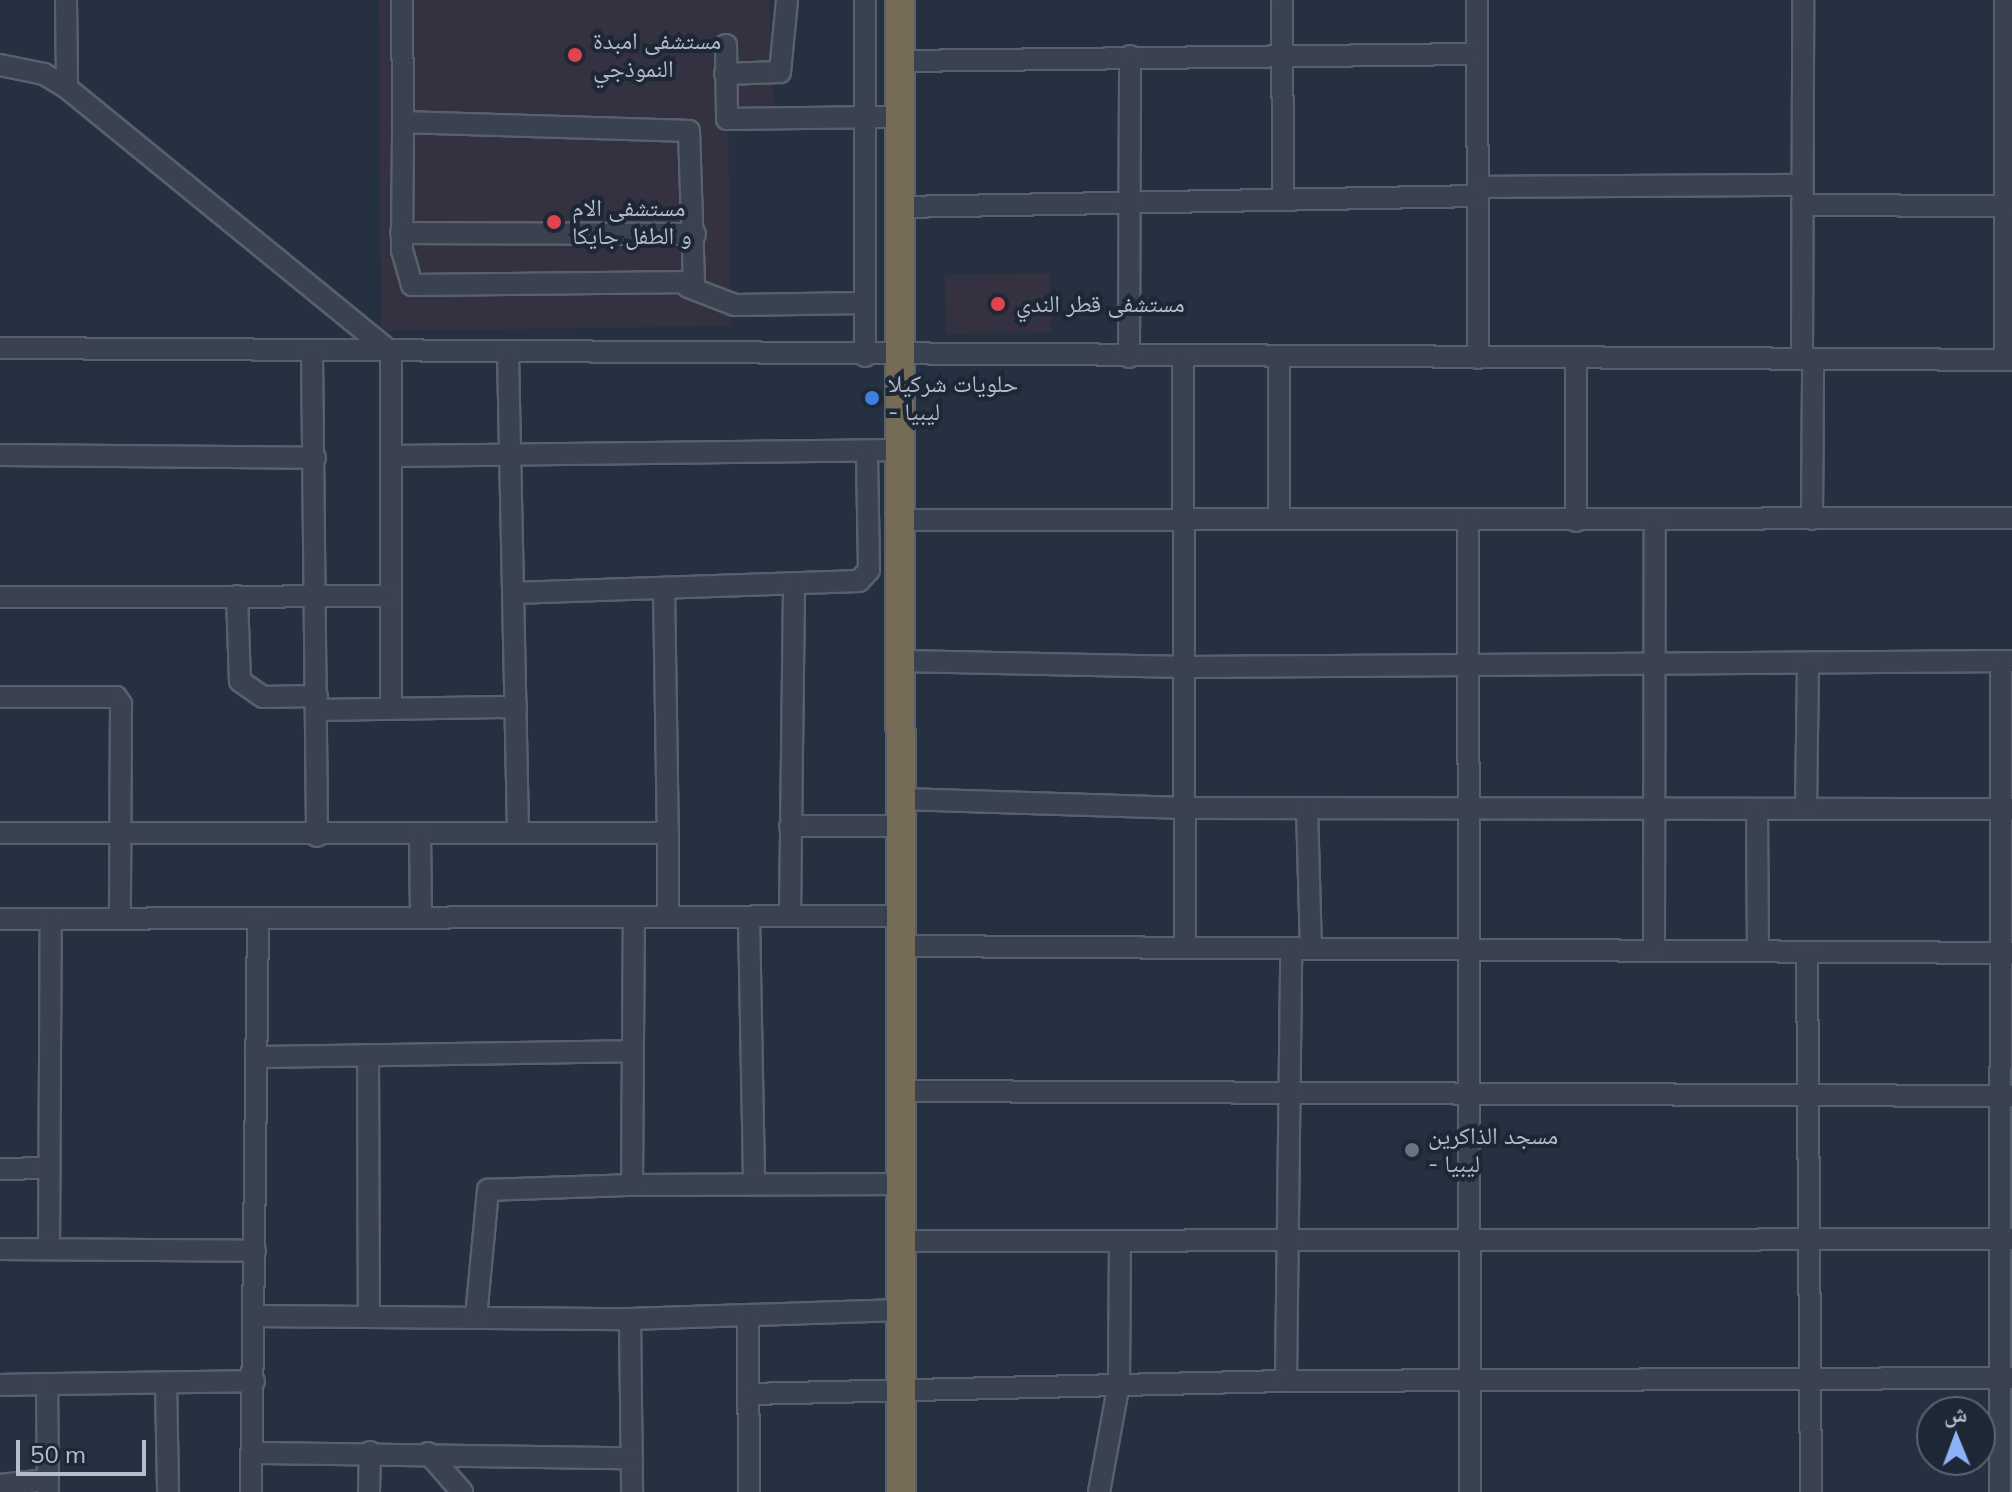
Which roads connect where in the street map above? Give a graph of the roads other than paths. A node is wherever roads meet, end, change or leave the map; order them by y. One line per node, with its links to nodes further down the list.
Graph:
1 (66, 0): 18 (street)
2 (402, 0): 21 (street)
3 (787, 0): 17 (street)
4 (865, 0): 19 (street)
5 (900, 0): 15 (highway)
6 (1282, 0): 13 (street)
7 (1477, 0): 11 (street)
8 (1803, 0): 23 (street)
9 (2005, 0): 14 (street)
10 (726, 45): 17 (street)
11 (1476, 54): 13 (street); 22 (street)
12 (1130, 56): 13 (street); 15 (street); 25 (street)
13 (1281, 58): 24 (street)
14 (2008, 58): 26 (street)
15 (901, 61): 20 (highway)
16 (0, 65): 18 (street)
17 (725, 74): 19 (street)
18 (67, 88): 34 (street)
19 (867, 116): 20 (street); 31 (street)
20 (901, 117): 27 (highway)
21 (403, 122): 28 (street); 29 (street)
22 (1478, 192): 23 (street); 24 (street); 41 (street)
23 (1801, 195): 26 (street); 43 (street)
24 (1283, 199): 25 (street)
25 (1130, 201): 27 (street); 38 (street)
26 (2008, 206): 44 (street)
27 (901, 207): 36 (highway)
28 (401, 233): 29 (street); 30 (street)
29 (695, 234): 30 (street)
30 (688, 287): 31 (street)
31 (865, 303): 37 (street)
32 (0, 348): 33 (street)
33 (312, 351): 34 (street); 50 (street)
34 (391, 352): 35 (street); 48 (street)
35 (508, 353): 37 (street); 49 (street)
36 (902, 355): 37 (street); 38 (street); 45 (highway)
37 (865, 356)
38 (1129, 357): 39 (street)
39 (1183, 357): 40 (street); 55 (street)
40 (1279, 358): 41 (street); 51 (street)
41 (1478, 358): 42 (street)
42 (1576, 359): 43 (street); 57 (street)
43 (1807, 360): 44 (street); 53 (street)
44 (2008, 360)
45 (902, 450): 46 (street); 54 (highway)
46 (867, 453): 49 (street); 59 (street)
47 (0, 455): 50 (street)
48 (392, 456): 49 (street); 64 (street)
49 (510, 456): 61 (street)
50 (315, 458): 63 (street)
51 (1279, 518): 55 (street); 56 (street)
52 (2012, 518): 53 (street)
53 (1812, 519): 58 (street)
54 (904, 520): 55 (street); 66 (highway)
55 (1184, 520): 71 (street)
56 (1468, 520): 57 (street); 70 (street)
57 (1576, 521): 58 (street)
58 (1655, 522): 69 (street)
59 (794, 584): 60 (street); 84 (street)
60 (664, 588): 61 (street); 87 (street)
61 (513, 593): 74 (street)
62 (237, 596): 63 (street); 65 (street); 73 (street)
63 (319, 596): 64 (street); 73 (street)
64 (390, 596): 75 (street)
65 (0, 597)
66 (903, 661): 71 (street); 83 (highway)
67 (2006, 661): 68 (street); 82 (street)
68 (1808, 663): 69 (street); 81 (street)
69 (1655, 665): 70 (street); 79 (street)
70 (1467, 666): 71 (street); 78 (street)
71 (1185, 667): 76 (street)
72 (0, 697): 89 (street)
73 (317, 703): 75 (street); 90 (street)
74 (516, 707): 75 (street); 85 (street)
75 (391, 709)
76 (1185, 808): 77 (street); 83 (street); 102 (street)
77 (1307, 808): 78 (street); 103 (street)
78 (1467, 808): 79 (street); 104 (street)
79 (1655, 809): 80 (street); 105 (street)
80 (1757, 809): 81 (street); 106 (street)
81 (1806, 809): 82 (street)
82 (2006, 810): 108 (street)
83 (902, 812): 84 (street); 93 (highway)
84 (790, 826): 92 (street)
85 (518, 832): 87 (street); 88 (street)
86 (0, 833): 89 (street)
87 (668, 833): 91 (street)
88 (420, 834): 90 (street); 96 (street)
89 (120, 835): 90 (street); 99 (street)
90 (317, 836)
91 (668, 916): 94 (street); 95 (street)
92 (790, 916): 93 (street); 95 (street)
93 (903, 916): 101 (highway)
94 (634, 917): 96 (street); 109 (street)
95 (749, 917): 119 (street)
96 (421, 918): 100 (street)
97 (0, 919): 98 (street)
98 (51, 919): 99 (street); 117 (street)
99 (120, 919): 100 (street)
100 (258, 919): 111 (street)
101 (902, 946): 102 (street); 112 (highway)
102 (1185, 946): 103 (street)
103 (1301, 947): 104 (street); 115 (street)
104 (1468, 949): 105 (street); 116 (street)
105 (1654, 949): 106 (street)
106 (1758, 951): 107 (street)
107 (1807, 952): 108 (street); 113 (street)
108 (2006, 953): 114 (street)
109 (633, 1051): 110 (street); 121 (street)
110 (368, 1055): 111 (street); 133 (street)
111 (256, 1057): 130 (street)
112 (901, 1091): 115 (street); 120 (highway)
113 (1808, 1096): 114 (street); 116 (street); 127 (street)
114 (2006, 1096): 122 (street)
115 (1290, 1097): 116 (street); 125 (street)
116 (1469, 1097): 126 (street)
117 (49, 1168): 118 (street); 128 (street)
118 (0, 1169)
119 (754, 1182): 120 (street); 121 (street)
120 (901, 1184): 123 (highway)
121 (632, 1185): 135 (street)
122 (2006, 1239): 127 (street); 138 (street)
123 (900, 1241): 124 (street); 131 (highway)
124 (1120, 1241): 125 (street); 143 (street)
125 (1290, 1242): 126 (street); 140 (street)
126 (1469, 1242): 127 (street); 141 (street)
127 (1809, 1242): 137 (street)
128 (49, 1248): 129 (street); 130 (street)
129 (0, 1249)
130 (255, 1251): 132 (street)
131 (900, 1310): 134 (street); 146 (highway)
132 (254, 1316): 133 (street); 139 (street)
133 (369, 1316): 135 (street)
134 (748, 1316): 136 (street); 147 (street)
135 (476, 1317): 136 (street)
136 (630, 1319): 151 (street)
137 (1810, 1378): 138 (street); 141 (street); 163 (street)
138 (2006, 1378): 164 (street)
139 (254, 1381): 142 (street); 149 (street)
140 (1286, 1381): 141 (street); 143 (street)
141 (1469, 1381): 162 (street)
142 (166, 1383): 144 (street); 154 (street)
143 (1119, 1383): 146 (street); 161 (street)
144 (47, 1384): 145 (street); 153 (street)
145 (0, 1385)
146 (900, 1390): 147 (street); 160 (highway)
147 (749, 1394): 159 (street)
148 (370, 1452): 149 (street); 150 (street); 156 (street)
149 (254, 1453): 155 (street)
150 (428, 1453): 151 (street); 157 (street)
151 (632, 1458): 158 (street)
152 (0, 1485): 153 (street)
153 (48, 1486)
154 (168, 1492)
155 (251, 1492)
156 (369, 1492)
157 (462, 1492)
158 (632, 1492)
159 (749, 1492)
160 (901, 1492)
161 (1099, 1492)
162 (1470, 1492)
163 (1811, 1492)
164 (2000, 1492)

